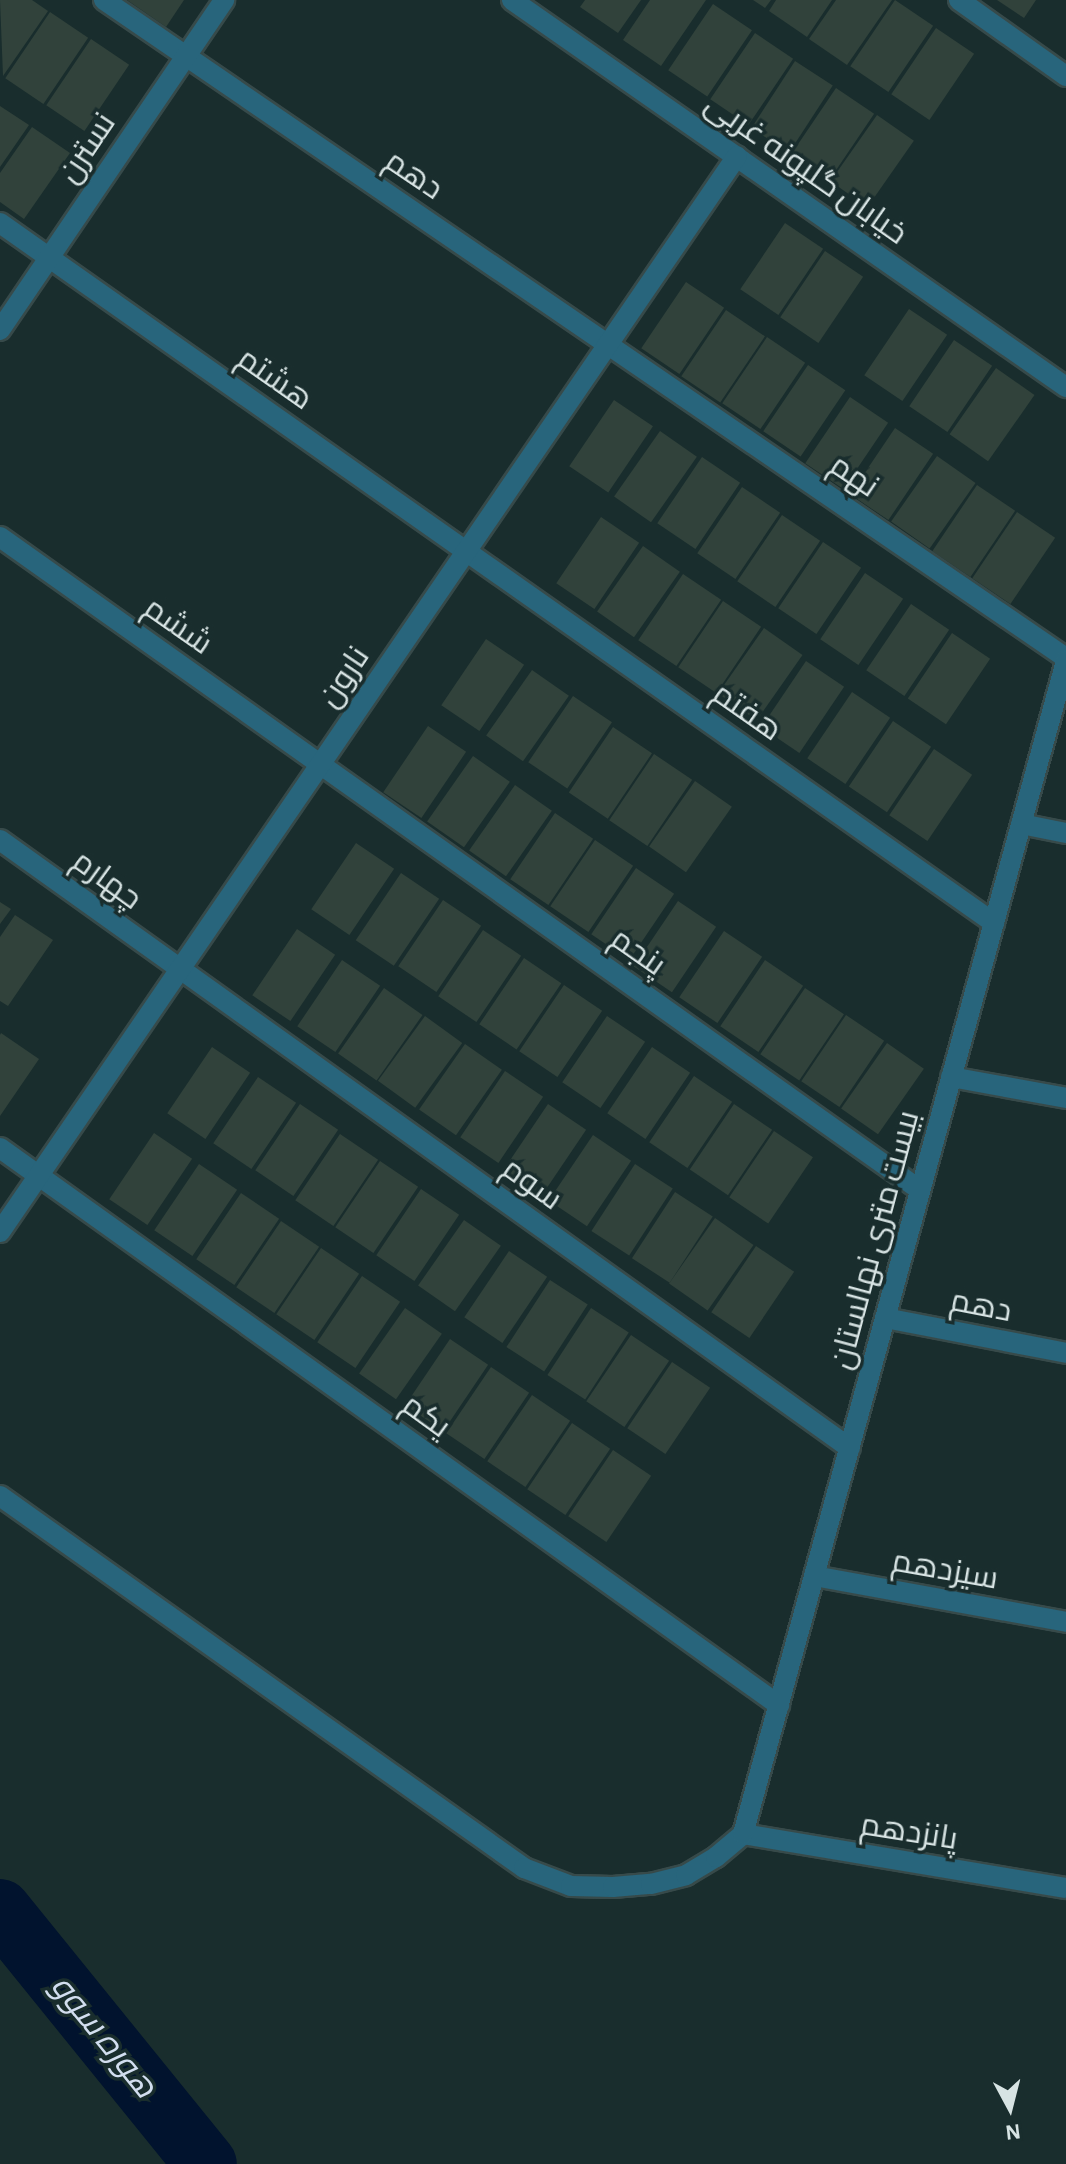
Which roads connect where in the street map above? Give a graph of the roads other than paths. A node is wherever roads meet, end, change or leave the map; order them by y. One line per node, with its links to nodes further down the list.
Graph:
1 (104, 0): 5 (street)
2 (224, 0): 5 (street, نسترن)
3 (512, 0): 7 (street, خیابان گلپونه غربی)
4 (959, 0): 6 (street)
5 (186, 56): 9 (street, نسترن); 11 (street, دهم)
6 (1066, 76)
7 (737, 156): 11 (street, نارون); 12 (street, خیابان گلپونه غربی)
8 (0, 223): 9 (street)
9 (49, 257): 10 (street, نسترن); 14 (street, هشتم)
10 (0, 330)
11 (608, 344): 14 (street, نارون); 15 (street, نهم)
12 (1066, 387)
13 (0, 537): 16 (street, ششم)
14 (466, 551): 16 (street, نارون); 20 (street, هفتم)
15 (1066, 660): 17 (street, بیست متری نهالستان)
16 (320, 764): 21 (street, نارون); 26 (street, پنجم)
17 (1021, 824): 18 (street); 20 (street, بیست متری نهالستان)
18 (1066, 833)
19 (0, 840): 21 (street, چهارم)
20 (994, 923): 22 (street, بیست متری نهالستان)
21 (180, 969): 25 (street, نارون); 30 (street, سوم)
22 (951, 1077): 23 (street); 26 (street, بیست متری نهالستان)
23 (1066, 1098)
24 (0, 1148): 25 (street, یکم)
25 (39, 1175): 27 (street, نارون); 34 (street, یکم)
26 (920, 1190): 28 (street, بیست متری نهالستان)
27 (0, 1232)
28 (885, 1318): 29 (street, دهم); 30 (street, بیست متری نهالستان)
29 (1066, 1353)
30 (850, 1448): 32 (street, بیست متری نهالستان)
31 (0, 1496): 35 (street)
32 (814, 1576): 33 (street, سیزدهم); 34 (street, بیست متری نهالستان)
33 (1066, 1622)
34 (779, 1705): 35 (street, بیست متری نهالستان)
35 (743, 1834): 36 (street, پانزدهم)
36 (1066, 1888)

